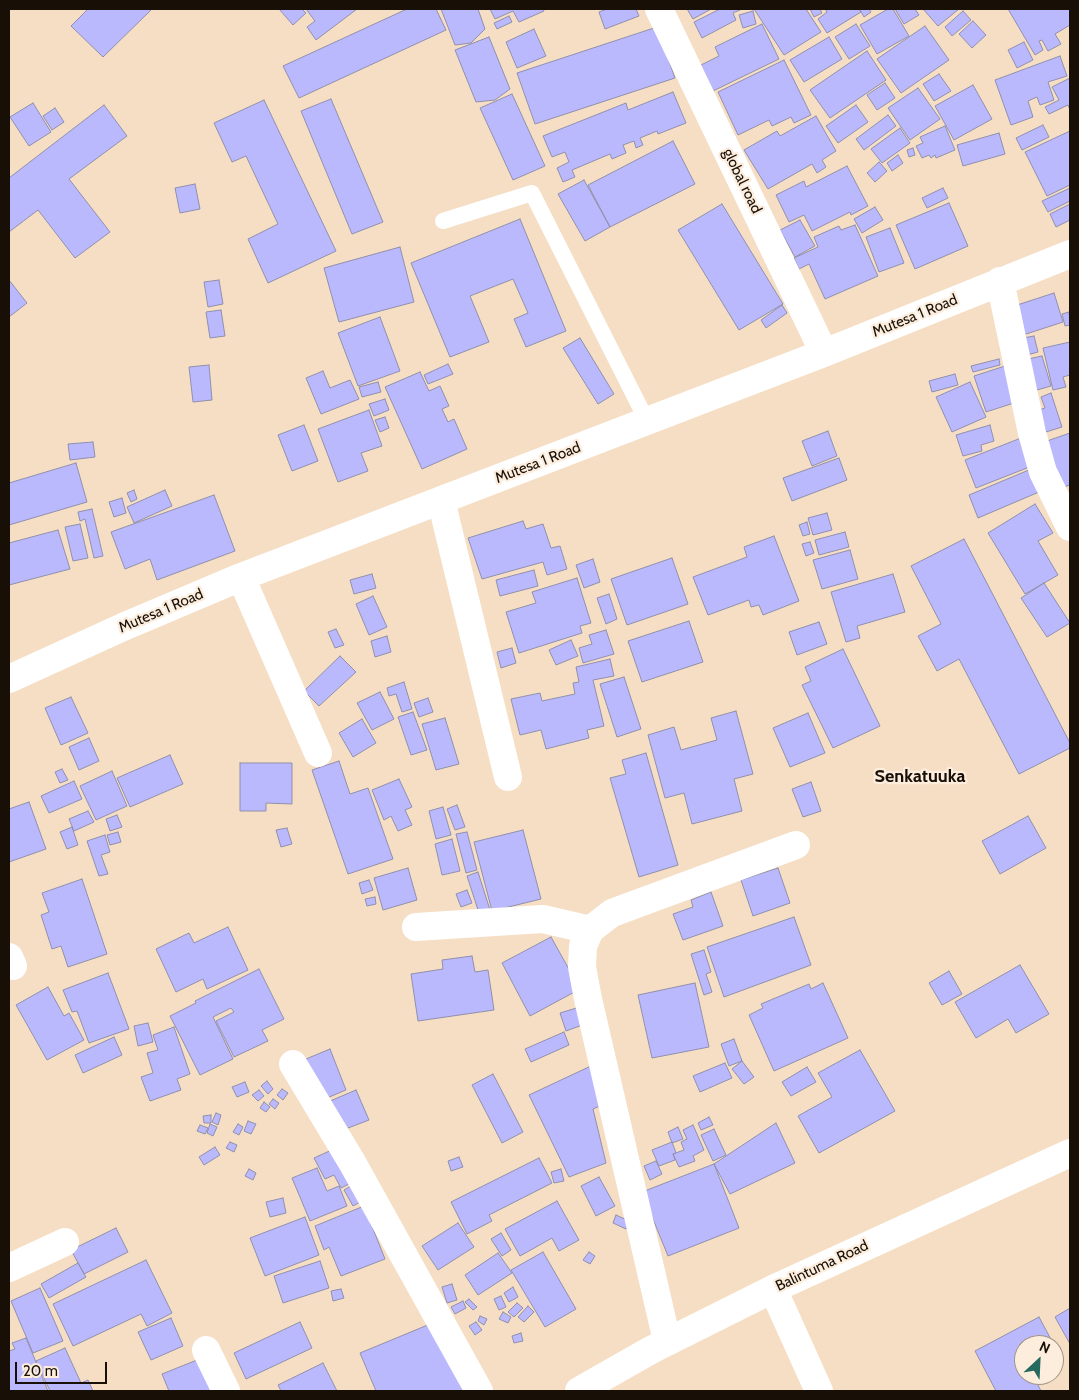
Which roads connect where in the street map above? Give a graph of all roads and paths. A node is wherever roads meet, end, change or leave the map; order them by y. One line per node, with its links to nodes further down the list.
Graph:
1 (659, 9): 5 (street, global road)
2 (442, 221): 6 (lane)
3 (1070, 254): 4 (street, Mutesa 1 Road)
4 (1000, 281): 5 (street, Mutesa 1 Road); 8 (street)
5 (824, 353): 6 (street, Mutesa 1 Road)
6 (647, 421): 7 (street, Mutesa 1 Road)
7 (441, 500): 9 (street, Mutesa 1 Road); 12 (street)
8 (1070, 527)
9 (241, 576): 10 (street, Mutesa 1 Road); 11 (street)
10 (9, 679)
11 (318, 754)
12 (508, 777)
13 (796, 845): 15 (street)
14 (416, 927): 15 (street)
15 (590, 930): 21 (street)
16 (293, 1064): 24 (street)
17 (1070, 1154): 20 (street, Balintuma Road)
18 (66, 1242): 19 (street)
19 (9, 1268)
20 (773, 1289): 21 (street, Balintuma Road); 26 (street)
21 (667, 1341): 25 (street, Balintuma Road)
22 (206, 1350): 23 (street)
23 (226, 1391)
24 (479, 1391)
25 (579, 1391)
26 (819, 1391)

